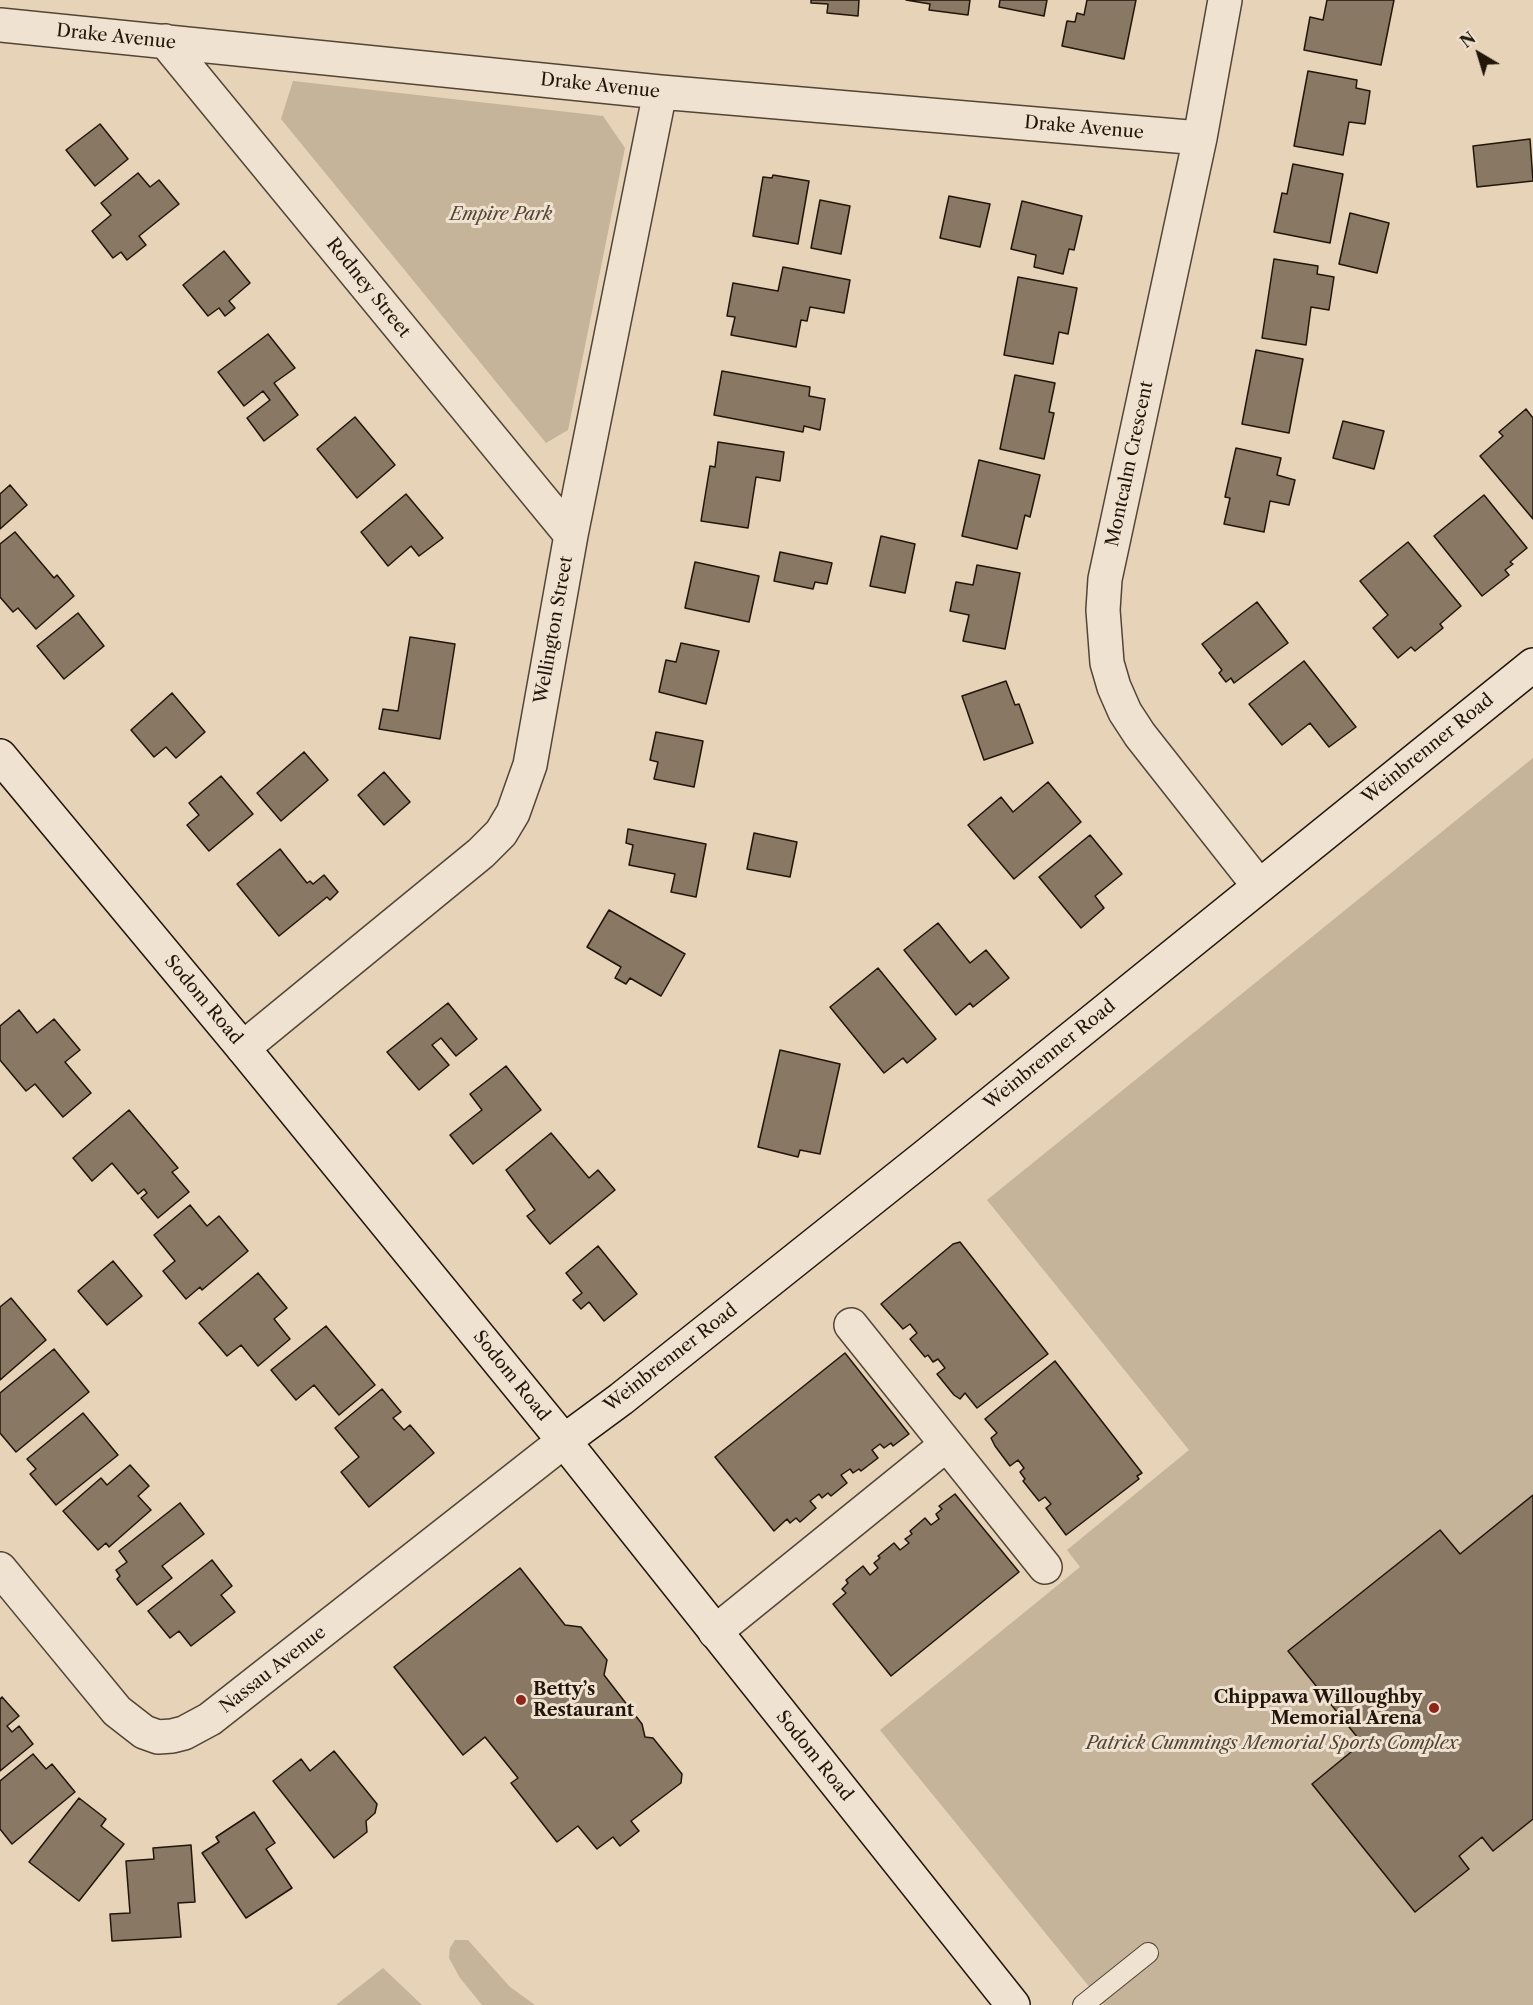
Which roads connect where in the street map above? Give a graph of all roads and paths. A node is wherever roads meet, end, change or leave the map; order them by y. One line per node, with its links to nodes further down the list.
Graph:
1 (1225, 0): 5 (street, Montcalm Crescent)
2 (0, 25): 3 (street, Drake Avenue)
3 (165, 41): 4 (street, Drake Avenue); 6 (street, Rodney Street)
4 (660, 92): 5 (street, Drake Avenue); 6 (street, Wellington Street)
5 (1200, 138): 9 (street, Montcalm Crescent)
6 (572, 535): 10 (street, Wellington Street)
7 (1533, 665): 9 (street, Weinbrenner Road)
8 (0, 756): 10 (street, Sodom Road)
9 (1259, 886): 12 (street, Weinbrenner Road)
10 (243, 1048): 12 (street, Sodom Road)
11 (851, 1325): 13 (street)
12 (564, 1441): 15 (street, Nassau Avenue); 16 (street, Sodom Road)
13 (946, 1445): 14 (street); 16 (street)
14 (1045, 1567)
15 (0, 1569)
16 (716, 1632): 18 (street, Sodom Road)
17 (1148, 1953): 19 (lane)
18 (1013, 2005)
19 (1083, 2005)

